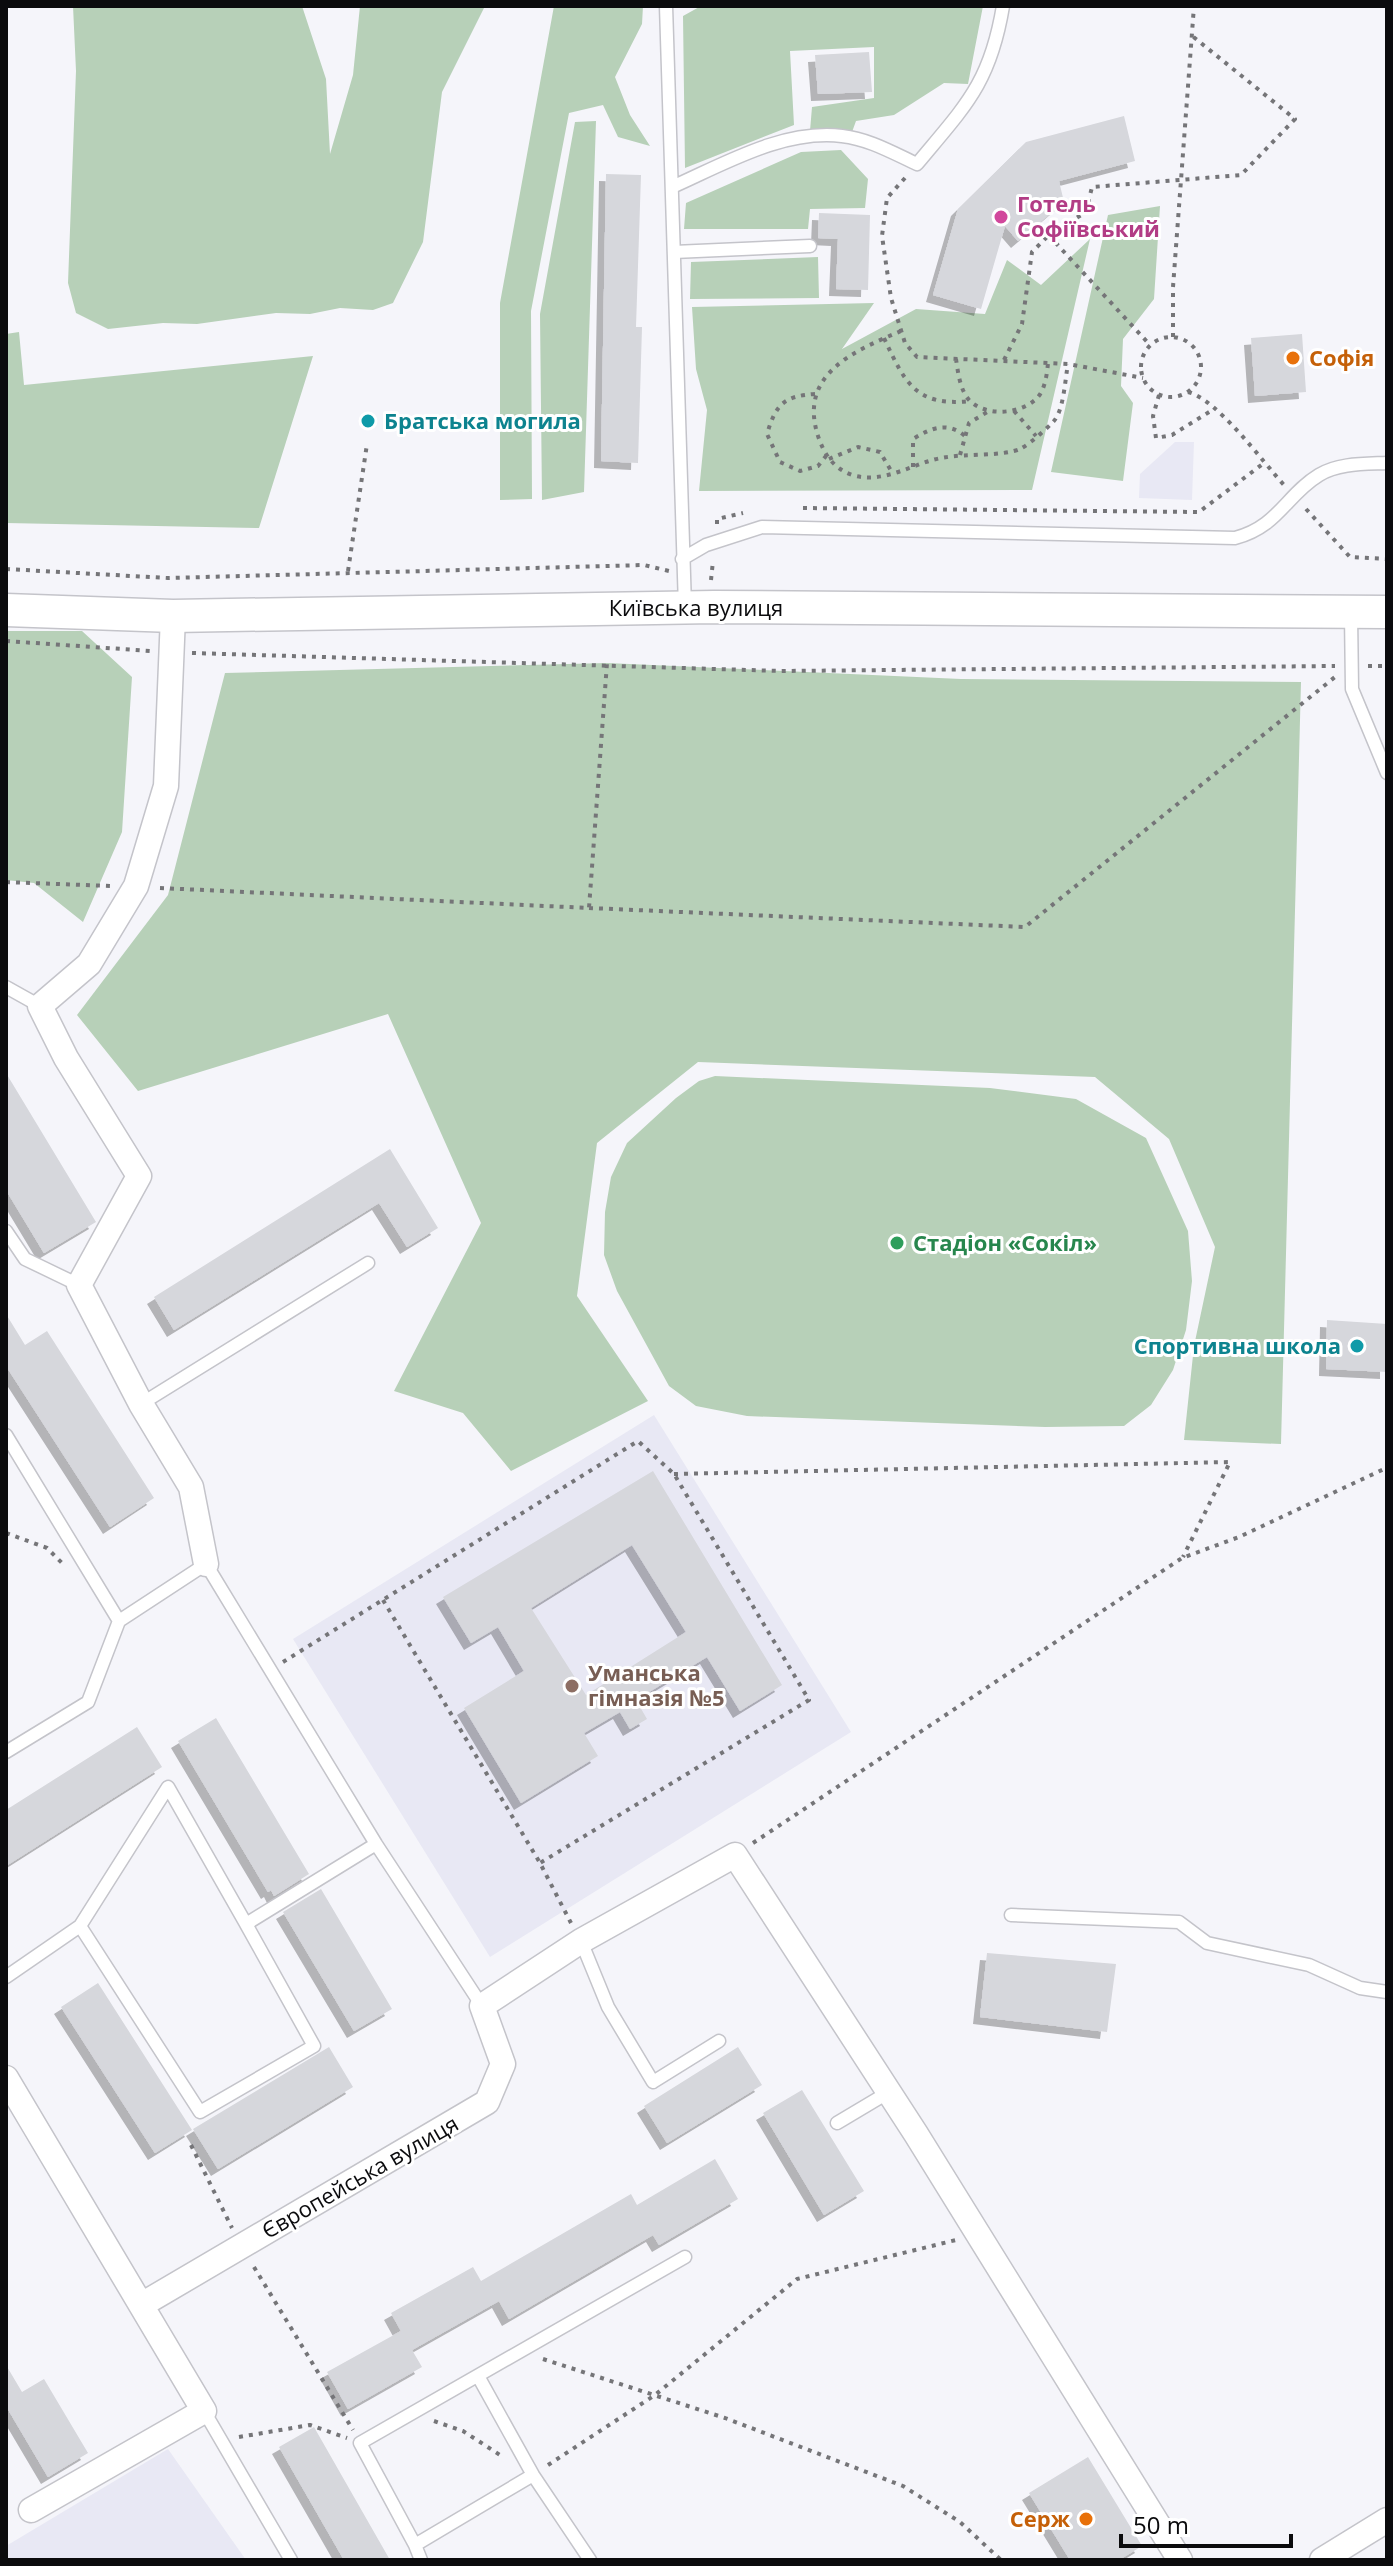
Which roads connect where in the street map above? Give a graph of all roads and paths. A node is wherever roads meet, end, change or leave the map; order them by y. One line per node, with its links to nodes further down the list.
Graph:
1 (666, 6): 7 (lane)
2 (1003, 6): 5 (lane)
3 (1194, 6): 4 (path)
4 (1191, 35): 6 (path); 6 (path)
5 (917, 164): 7 (lane); 12 (path)
6 (1180, 182): 9 (path); 13 (path)
7 (672, 187): 11 (lane)
8 (1042, 228): 9 (path)
9 (1049, 235): 15 (path); 17 (path)
10 (810, 246): 11 (lane)
11 (674, 252): 39 (lane)
12 (901, 331): 14 (path); 16 (path)
13 (1173, 337): 15 (path); 21 (path)
14 (884, 338): 22 (path); 24 (path)
15 (1150, 345): 20 (path)
16 (956, 359): 17 (path); 24 (path)
17 (1004, 360): 18 (path)
18 (1048, 363): 19 (path); 26 (path)
19 (1068, 364): 20 (path); 28 (path)
20 (1143, 378): 23 (path)
21 (1188, 392): 23 (path); 23 (path)
22 (815, 394): 31 (path); 31 (path)
23 (1159, 395)
24 (970, 401): 25 (path)
25 (989, 411): 26 (path); 27 (path)
26 (1014, 411): 28 (path)
27 (965, 436): 30 (path); 34 (path)
28 (1036, 436): 30 (path)
29 (367, 444): 41 (path)
30 (960, 455): 34 (path)
31 (828, 458): 35 (path); 35 (path)
32 (1264, 463): 36 (path)
33 (1387, 463): 38 (lane)
34 (913, 467): 35 (path)
35 (893, 474)
36 (794, 508)
37 (747, 512): 38 (path)
38 (715, 543): 39 (lane); 42 (path)
39 (682, 559): 42 (lane)
40 (6, 569): 41 (path)
41 (348, 571): 42 (path)
42 (683, 574): 43 (lane)
43 (685, 607): 45 (main road, Київська вулиця); 47 (main road, Київська вулиця)
44 (6, 610): 47 (main road, Київська вулиця)
45 (1351, 611): 46 (main road, Київська вулиця); 51 (lane)
46 (1387, 612)
47 (173, 616): 49 (street)
48 (6, 641): 49 (path)
49 (170, 653): 50 (path); 55 (street)
50 (607, 663): 51 (path); 56 (path)
51 (1350, 665): 52 (path); 53 (lane); 56 (path)
52 (1387, 666)
53 (1387, 773)
54 (6, 882): 55 (path)
55 (136, 886): 56 (path); 58 (street)
56 (589, 908)
57 (6, 987): 58 (lane)
58 (40, 1006): 61 (street)
59 (6, 1231): 61 (lane)
60 (368, 1263): 62 (lane)
61 (79, 1285): 62 (street)
62 (141, 1404): 67 (street)
63 (6, 1435): 69 (lane)
64 (1384, 1469): 66 (path)
65 (674, 1474): 66 (path); 68 (path); 74 (path)
66 (1182, 1558): 73 (path)
67 (206, 1564): 69 (lane); 70 (lane)
68 (383, 1600): 70 (path); 74 (path)
69 (119, 1621): 71 (lane)
70 (273, 1669): 72 (lane)
71 (6, 1752)
72 (376, 1844): 76 (lane); 81 (lane)
73 (735, 1855): 78 (street); 84 (street)
74 (540, 1863): 78 (path)
75 (1011, 1915): 80 (lane)
76 (246, 1924): 77 (lane); 77 (lane)
77 (80, 1926): 79 (lane)
78 (581, 1941): 81 (street); 82 (lane)
79 (6, 1977)
80 (1387, 1992)
81 (482, 2006): 88 (street, Європейська вулиця)
82 (719, 2041)
83 (6, 2078): 90 (street)
84 (889, 2092): 85 (lane); 87 (street)
85 (837, 2123)
86 (191, 2145): 88 (path)
87 (978, 2235): 93 (path); 106 (street)
88 (241, 2246): 90 (street, Європейська вулиця); 97 (path)
89 (685, 2257): 91 (lane)
90 (143, 2304): 94 (street)
91 (519, 2352): 92 (lane); 93 (path)
92 (478, 2376): 95 (lane); 98 (lane)
93 (655, 2395): 98 (path); 105 (path)
94 (204, 2411): 96 (lane); 99 (street)
95 (411, 2413): 97 (lane); 98 (path)
96 (222, 2440): 97 (path); 102 (lane)
97 (360, 2443): 101 (lane)
98 (533, 2475): 101 (lane); 104 (lane)
99 (31, 2510)
100 (1387, 2520): 107 (street)
101 (415, 2545): 103 (lane)
102 (291, 2560)
103 (421, 2560)
104 (590, 2560)
105 (1001, 2560)
106 (1180, 2560)
107 (1322, 2560)

